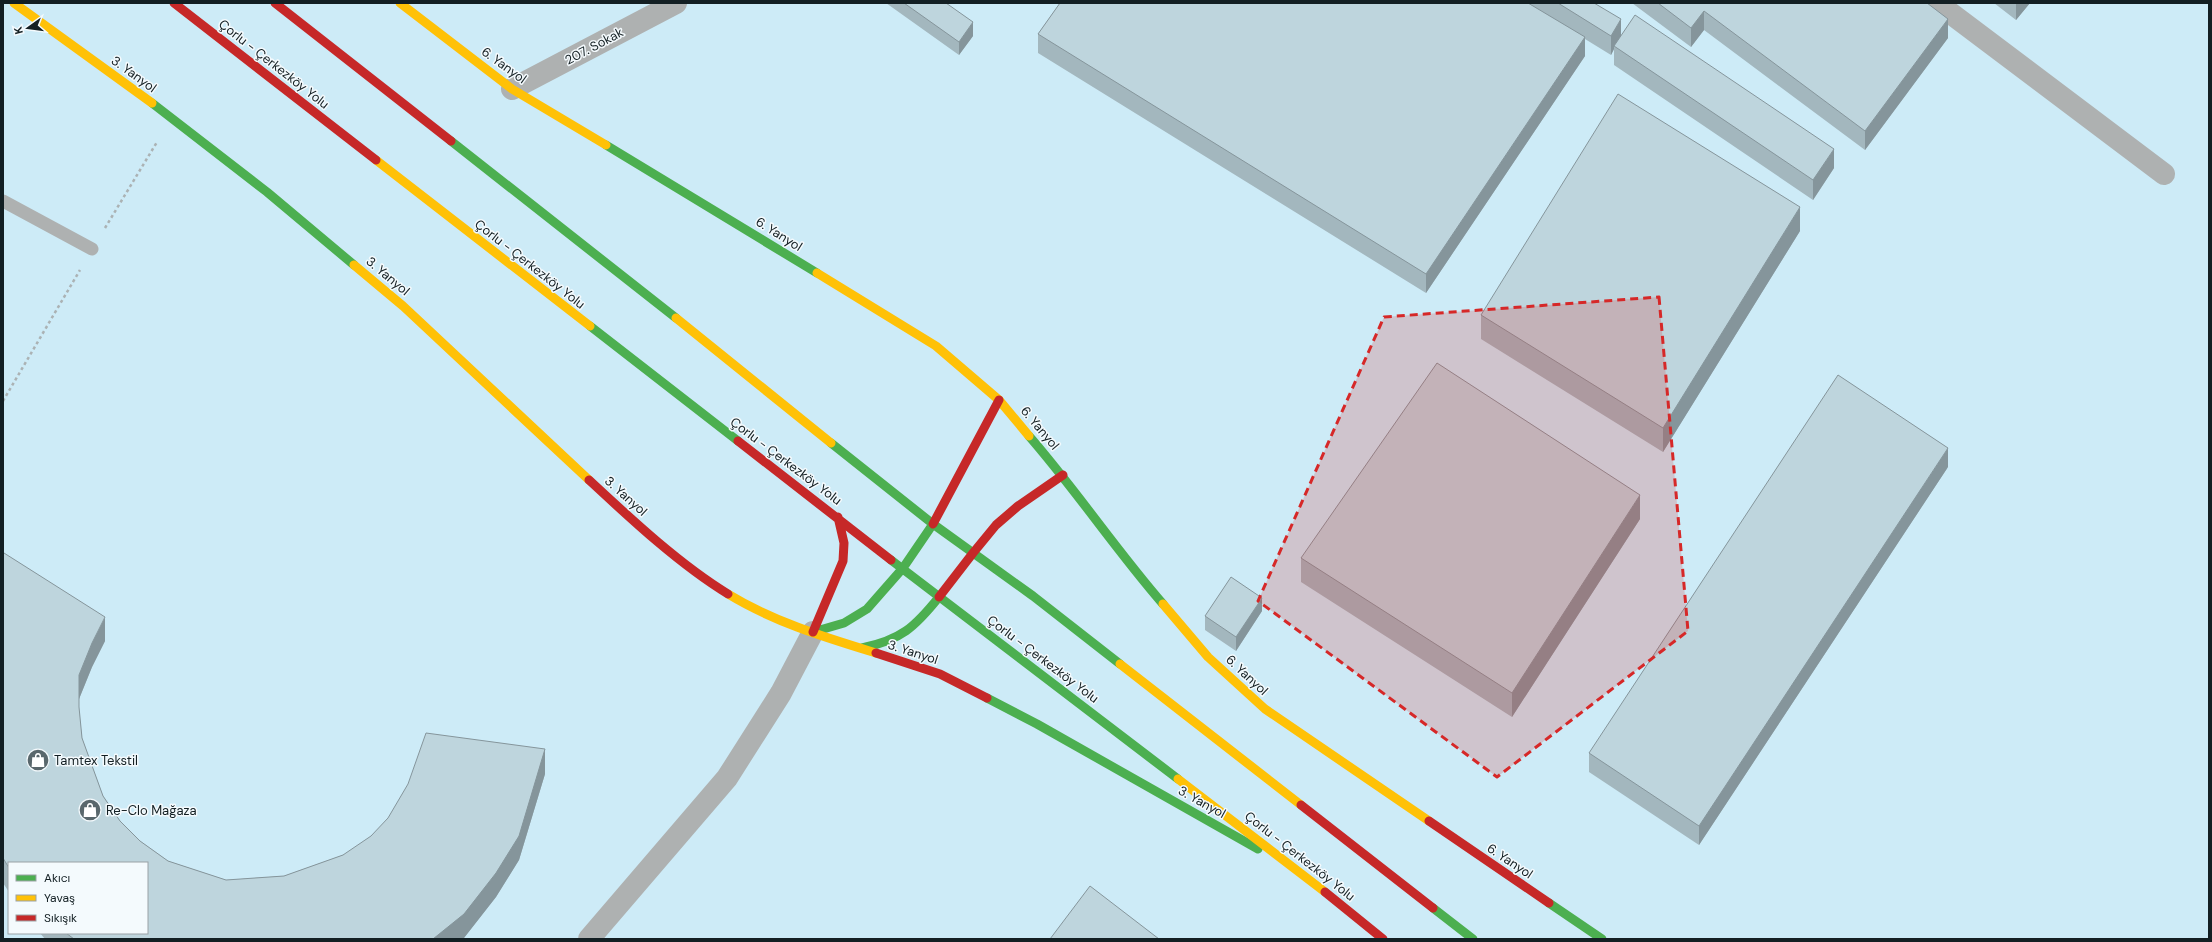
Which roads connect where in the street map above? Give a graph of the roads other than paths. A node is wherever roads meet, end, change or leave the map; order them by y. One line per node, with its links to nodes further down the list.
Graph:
1 (14, 3): 18 (main road, 3. Yanyol)
2 (174, 3): 13 (main road, Çorlu - Çerkezköy Yolu)
3 (275, 3): 14 (main road)
4 (400, 3): 7 (main road, 6. Yanyol)
5 (676, 3): 7 (street, 207. Sokak)
6 (1937, 3): 8 (street)
7 (512, 89): 11 (main road, 6. Yanyol)
8 (2164, 174)
9 (3, 201): 10 (lane)
10 (92, 249)
11 (999, 400): 12 (main road, 6. Yanyol); 14 (main road)
12 (1063, 475): 15 (main road); 24 (main road, 6. Yanyol)
13 (838, 517): 16 (main road, Çorlu - Çerkezköy Yolu); 18 (main road)
14 (933, 524): 15 (main road); 16 (main road)
15 (973, 553): 17 (main road); 23 (main road)
16 (903, 568): 17 (main road, Çorlu - Çerkezköy Yolu); 18 (main road)
17 (939, 597): 19 (main road); 20 (main road, Çorlu - Çerkezköy Yolu)
18 (812, 632): 19 (main road, 3. Yanyol); 21 (street)
19 (862, 648): 20 (main road, 3. Yanyol)
20 (1305, 876): 22 (main road, Çorlu - Çerkezköy Yolu)
21 (589, 939)
22 (1383, 939)
23 (1473, 939)
24 (1602, 939)

